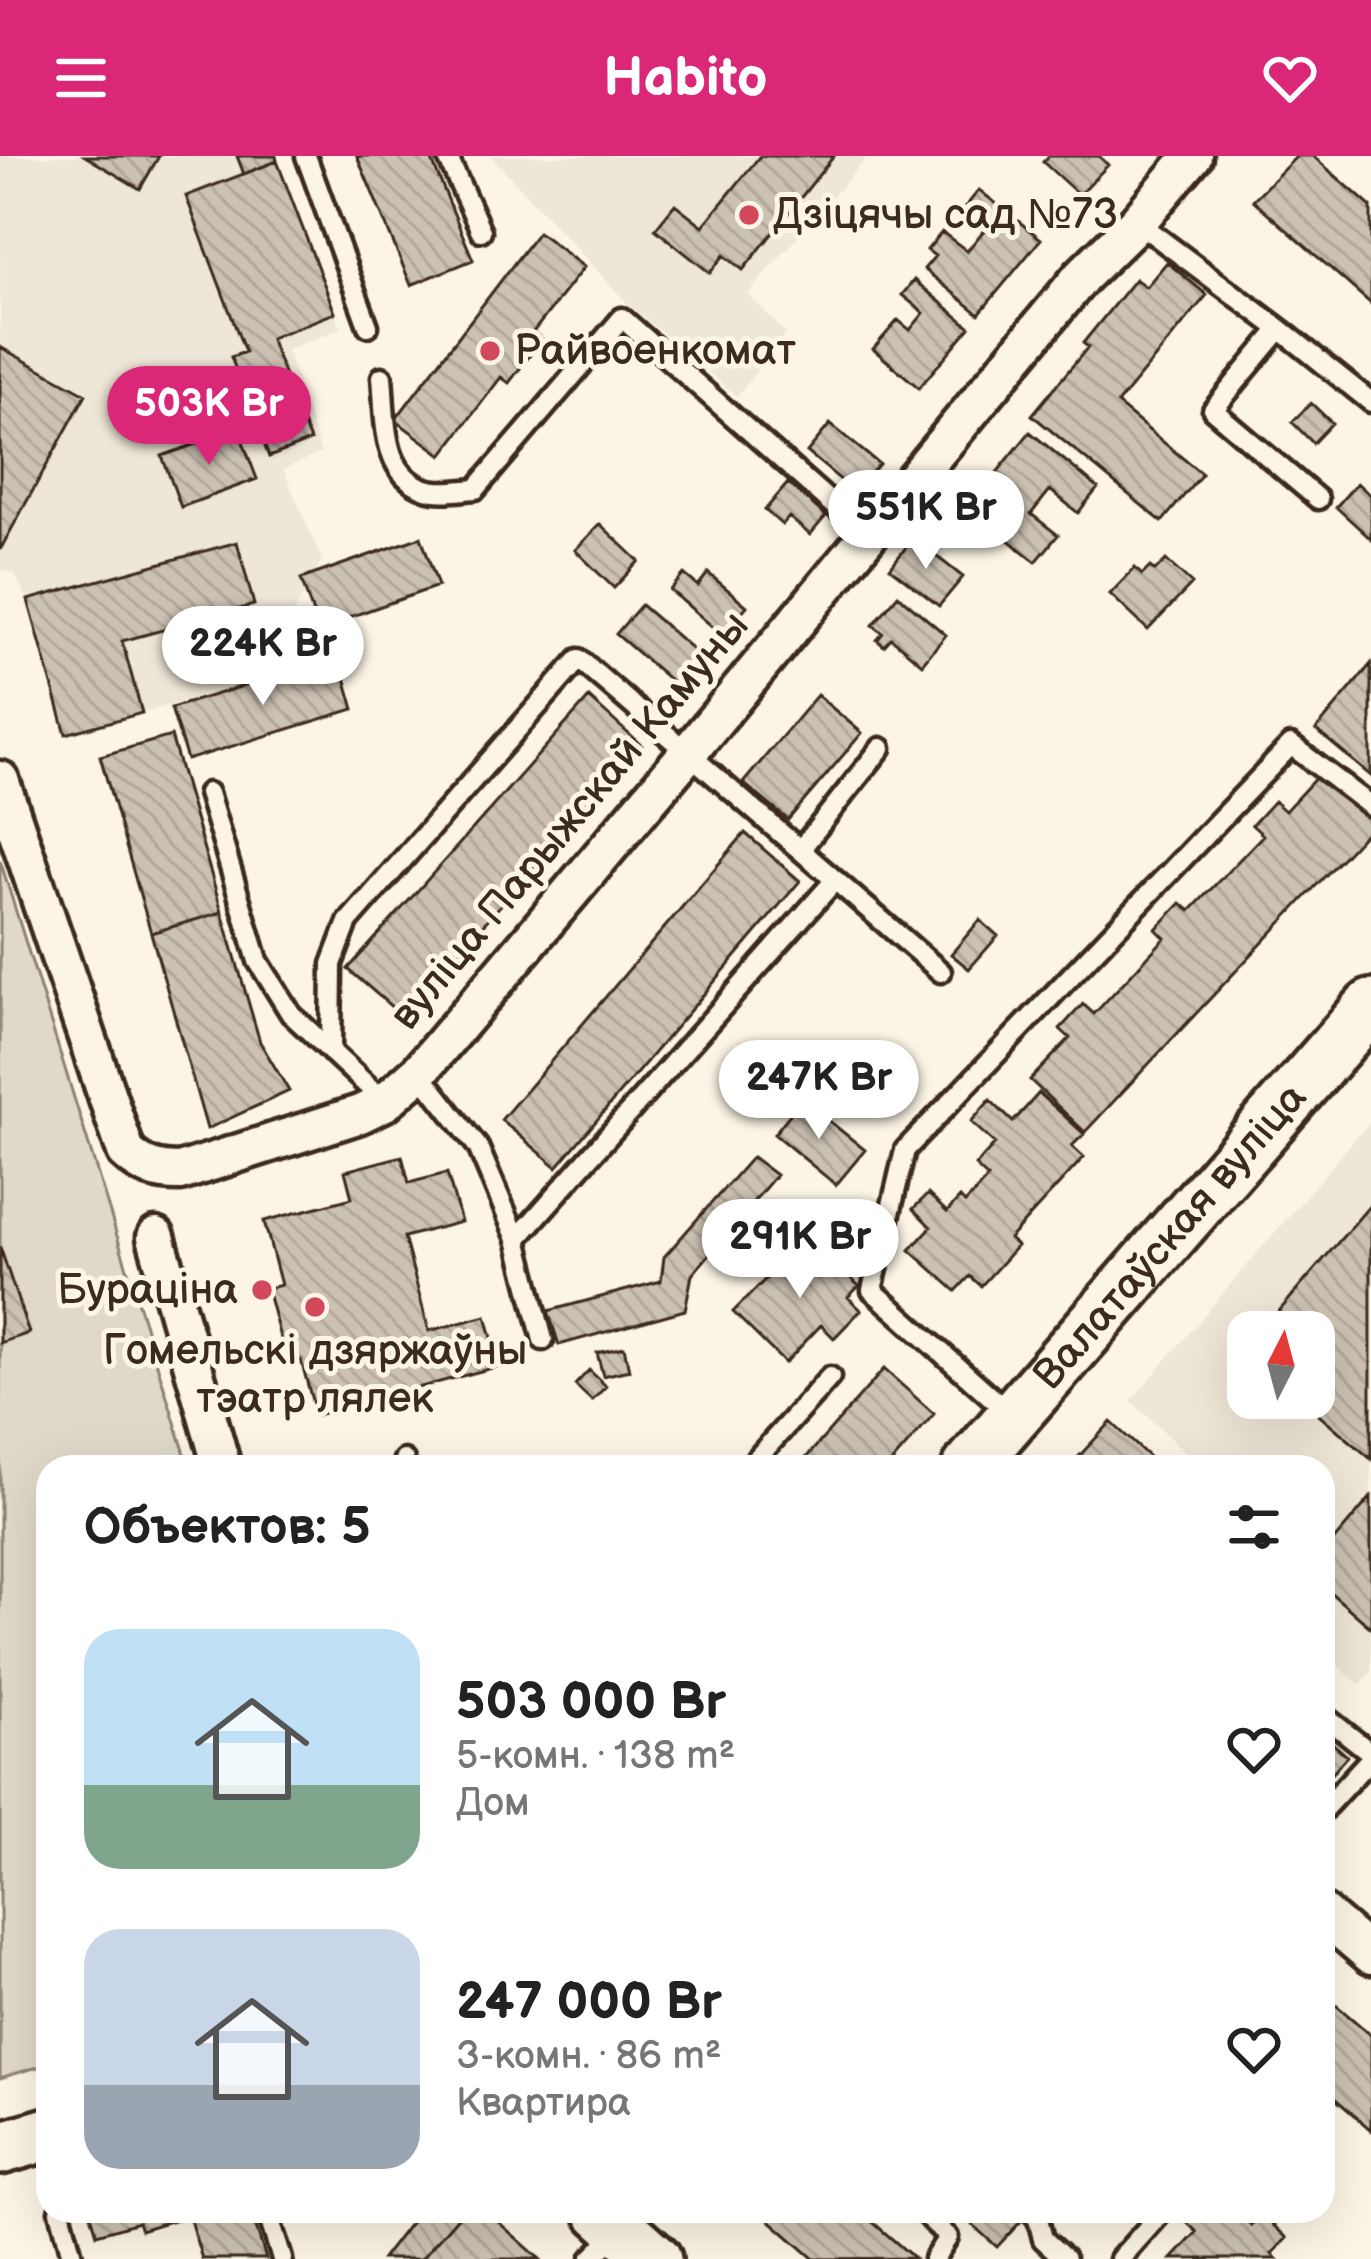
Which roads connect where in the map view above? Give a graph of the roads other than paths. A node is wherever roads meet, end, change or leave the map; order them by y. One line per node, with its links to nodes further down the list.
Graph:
1 (306, 156): 6 (lane)
2 (447, 156): 5 (lane)
3 (1193, 156): 4 (street, вуліца Парыжскай Камуны)
4 (1137, 222): 7 (lane); 11 (street, вуліца Парыжскай Камуны)
5 (481, 231)
6 (368, 326)
7 (1280, 329): 9 (lane); 10 (lane)
8 (382, 376): 11 (lane)
9 (1371, 402)
10 (1318, 499)
11 (866, 534): 13 (street, вуліца Парыжскай Камуны)
12 (881, 748): 17 (lane)
13 (688, 753): 17 (lane); 21 (lane); 22 (street, вуліца Парыжскай Камуны)
14 (0, 781): 23 (street, вуліца Парыжскай Камуны)
15 (208, 793): 21 (lane)
16 (1371, 806): 28 (lane)
17 (800, 850): 18 (lane)
18 (835, 880): 19 (lane); 25 (lane)
19 (940, 972)
20 (1371, 1006): 28 (street, Валатаўская вуліца)
21 (331, 1052): 23 (lane)
22 (419, 1072): 23 (street, вуліца Парыжскай Камуны); 25 (lane)
23 (385, 1102)
24 (156, 1237): 29 (street)
25 (518, 1239): 26 (lane)
26 (543, 1340)
27 (830, 1377): 30 (lane)
28 (1013, 1416): 31 (street, Валатаўская вуліца)
29 (219, 1455)
30 (760, 1455)
31 (979, 1455)
32 (1335, 1725): 33 (lane)
33 (1371, 1756): 34 (lane)
34 (1335, 1796)
35 (1335, 1924): 36 (street)
36 (1371, 1955)
37 (63, 2223): 44 (lane)
38 (271, 2223): 45 (lane)
39 (935, 2223): 43 (lane)
40 (947, 2223): 43 (lane)
41 (1038, 2223): 47 (lane)
42 (1152, 2223): 48 (lane)
43 (942, 2229): 46 (lane)
44 (73, 2259)
45 (282, 2259)
46 (934, 2259)
47 (1065, 2259)
48 (1120, 2259)

